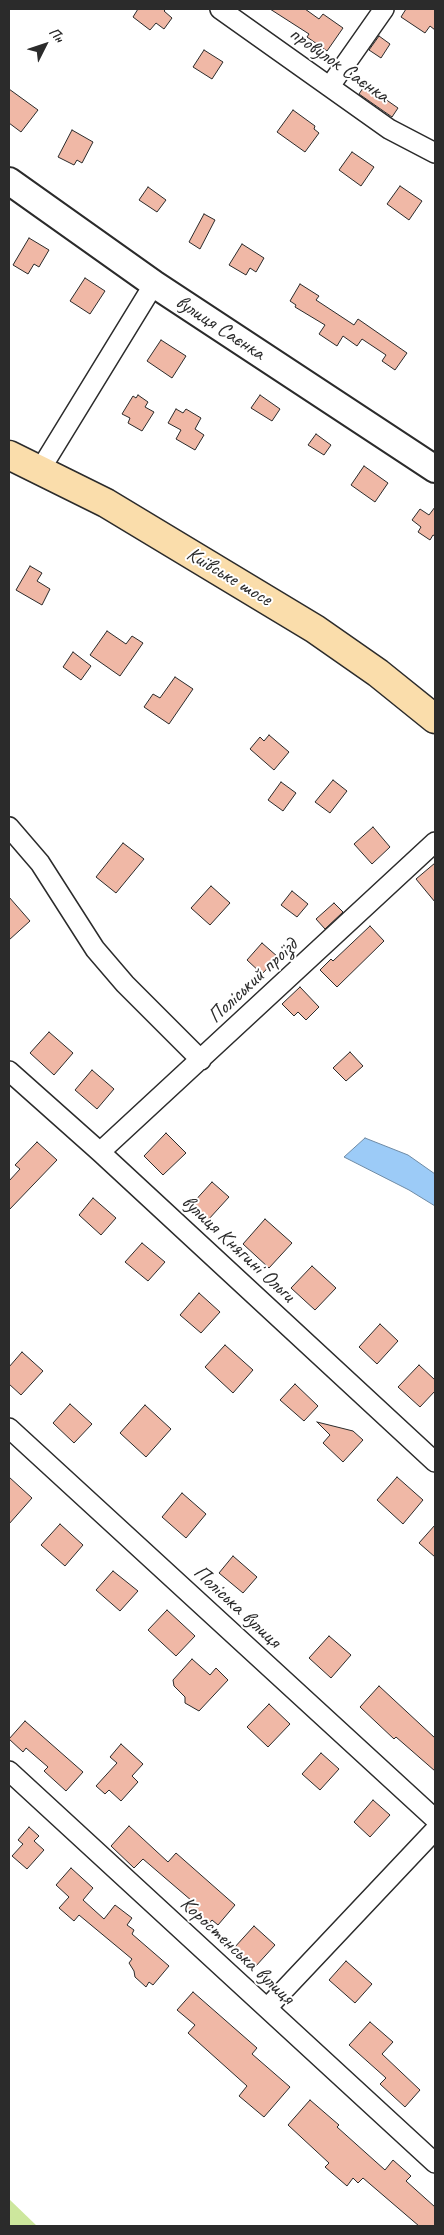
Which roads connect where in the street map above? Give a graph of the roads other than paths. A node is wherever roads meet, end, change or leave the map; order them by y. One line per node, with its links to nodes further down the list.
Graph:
1 (220, 9): 3 (street, провулок Саєнка)
2 (384, 9): 3 (street)
3 (330, 86): 4 (street, провулок Саєнка)
4 (435, 153)
5 (9, 181): 6 (street, вулиця Саєнка)
6 (154, 284): 8 (street, вулиця Саєнка); 9 (street)
7 (9, 456): 9 (main road, Київське шосе)
8 (435, 469)
9 (40, 470): 10 (main road, Київське шосе)
10 (435, 719)
11 (9, 827): 13 (street)
12 (435, 842): 13 (street, Поліський проїзд)
13 (200, 1060): 15 (street, Поліський проїзд)
14 (9, 1071): 15 (street, вулиця Княгині Ольги)
15 (100, 1152): 17 (street, вулиця Княгині Ольги)
16 (9, 1428): 19 (street, Поліська вулиця)
17 (435, 1462)
18 (9, 1771): 21 (street, Коростенська вулиця)
19 (435, 1820)
20 (435, 1830): 21 (street)
21 (267, 2008): 22 (street, Коростенська вулиця)
22 (435, 2163)

